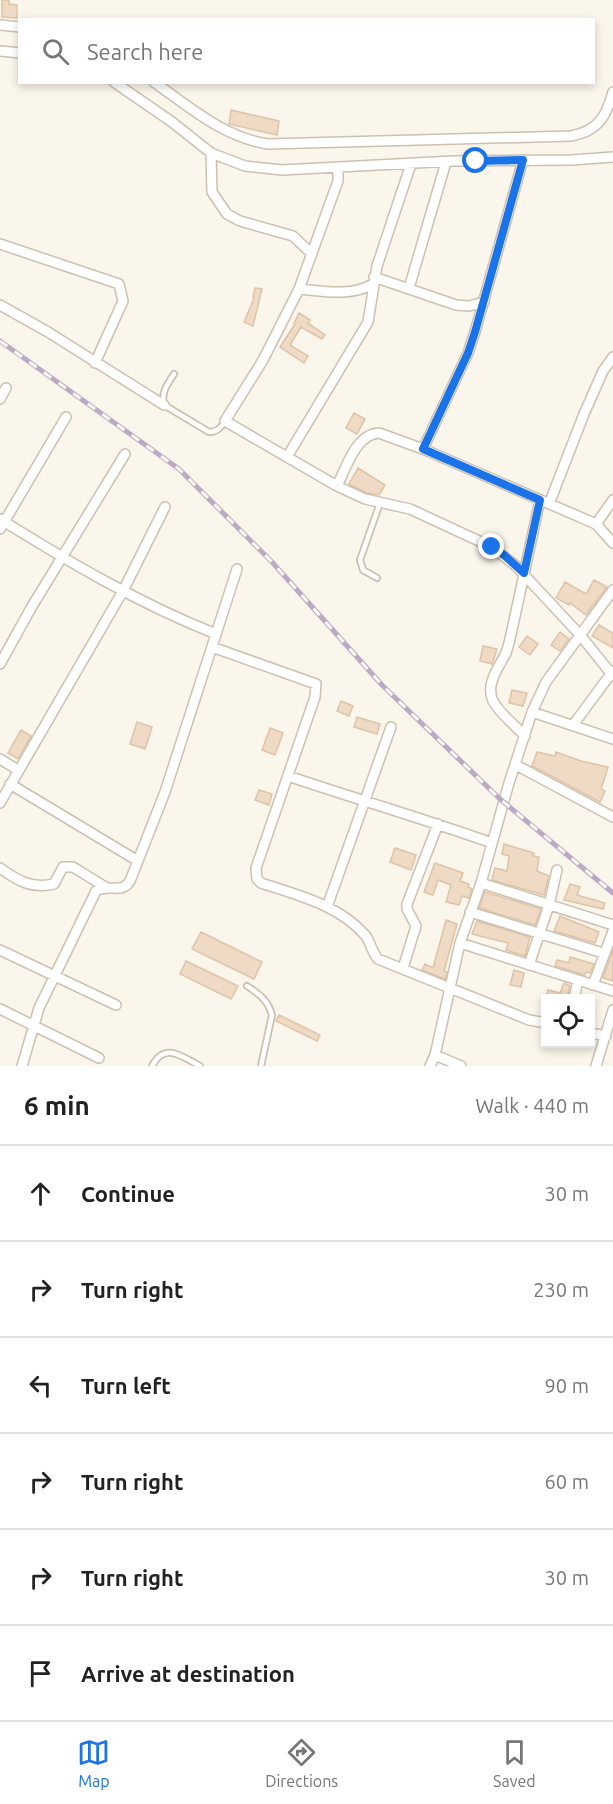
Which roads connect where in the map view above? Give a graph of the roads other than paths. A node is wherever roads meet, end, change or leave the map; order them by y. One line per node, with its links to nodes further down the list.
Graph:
1 (0, 25): 2 (street)
2 (18, 27)
3 (0, 51): 4 (street)
4 (18, 53)
5 (117, 84): 8 (street)
6 (157, 84): 7 (street)
7 (613, 92)
8 (211, 153): 13 (street); 15 (street)
9 (613, 157): 10 (street)
10 (523, 160): 11 (street); 19 (street)
11 (446, 162): 12 (street); 17 (street)
12 (411, 164): 13 (street); 16 (street)
13 (338, 167): 15 (street)
14 (0, 244): 22 (street)
15 (312, 254): 18 (street)
16 (374, 281): 17 (street); 18 (street); 31 (street)
17 (409, 288): 19 (street)
18 (299, 289): 28 (street)
19 (484, 302): 29 (street)
20 (0, 305): 22 (street)
21 (613, 357): 34 (street)
22 (95, 363): 26 (street)
23 (174, 374): 26 (lane)
24 (6, 388): 25 (street)
25 (0, 399)
26 (164, 405): 28 (lane)
27 (66, 417): 37 (street)
28 (225, 421): 31 (street)
29 (423, 449): 32 (street); 34 (street)
30 (125, 454): 40 (street)
31 (287, 457): 32 (street)
32 (337, 486): 35 (street)
33 (613, 500): 38 (street)
34 (544, 502): 38 (street); 42 (street)
35 (380, 503): 42 (street); 43 (lane)
36 (165, 507): 45 (street)
37 (2, 523): 40 (street)
38 (596, 524): 39 (street)
39 (613, 543)
40 (64, 556): 45 (street); 49 (street)
41 (237, 570): 46 (street)
42 (524, 573): 47 (street); 54 (street)
43 (377, 578)
44 (613, 590): 47 (street)
45 (123, 591): 46 (street); 58 (street)
46 (216, 634): 48 (street)
47 (581, 636): 50 (street); 51 (street)
48 (212, 647): 59 (street); 66 (street)
49 (0, 664)
50 (612, 674): 52 (street)
51 (532, 712): 52 (street); 54 (street)
52 (573, 725): 55 (street)
53 (391, 727): 61 (street)
54 (525, 736): 57 (street)
55 (613, 739)
56 (0, 759): 58 (street)
57 (516, 765): 63 (street); 65 (street)
58 (18, 770): 60 (street)
59 (288, 776): 61 (street); 72 (street)
60 (10, 784): 62 (street); 66 (street)
61 (364, 802): 64 (street); 72 (street)
62 (0, 803)
63 (613, 817)
64 (438, 824): 65 (street); 81 (street)
65 (492, 843): 69 (street)
66 (138, 861): 70 (street)
67 (0, 868): 70 (street)
68 (557, 870): 71 (street)
69 (481, 883): 71 (street); 73 (street)
70 (107, 888): 82 (street)
71 (549, 905): 74 (street); 76 (street)
72 (327, 907): 81 (street)
73 (470, 912): 76 (street); 77 (street)
74 (613, 925)
75 (613, 931): 79 (street)
76 (539, 934): 79 (street); 80 (street)
77 (460, 943): 80 (street); 86 (street)
78 (0, 950): 82 (street)
79 (603, 954): 84 (street)
80 (530, 965): 83 (street)
81 (403, 968): 86 (street)
82 (54, 977): 89 (street); 93 (street)
83 (578, 980): 84 (street); 88 (street)
84 (593, 985): 87 (street)
85 (247, 986): 101 (lane)
86 (450, 987): 92 (street); 96 (street)
87 (613, 991)
88 (575, 994)
89 (116, 1005)
90 (0, 1009): 93 (street)
91 (613, 1010): 95 (street)
92 (541, 1022)
93 (33, 1025): 97 (street); 98 (street)
94 (595, 1034): 95 (street)
95 (606, 1036): 104 (street)
96 (435, 1055): 102 (street); 103 (street)
97 (99, 1058)
98 (22, 1066)
99 (152, 1066): 100 (lane)
100 (200, 1066)
101 (261, 1066)
102 (430, 1066)
103 (461, 1066)
104 (596, 1066)

